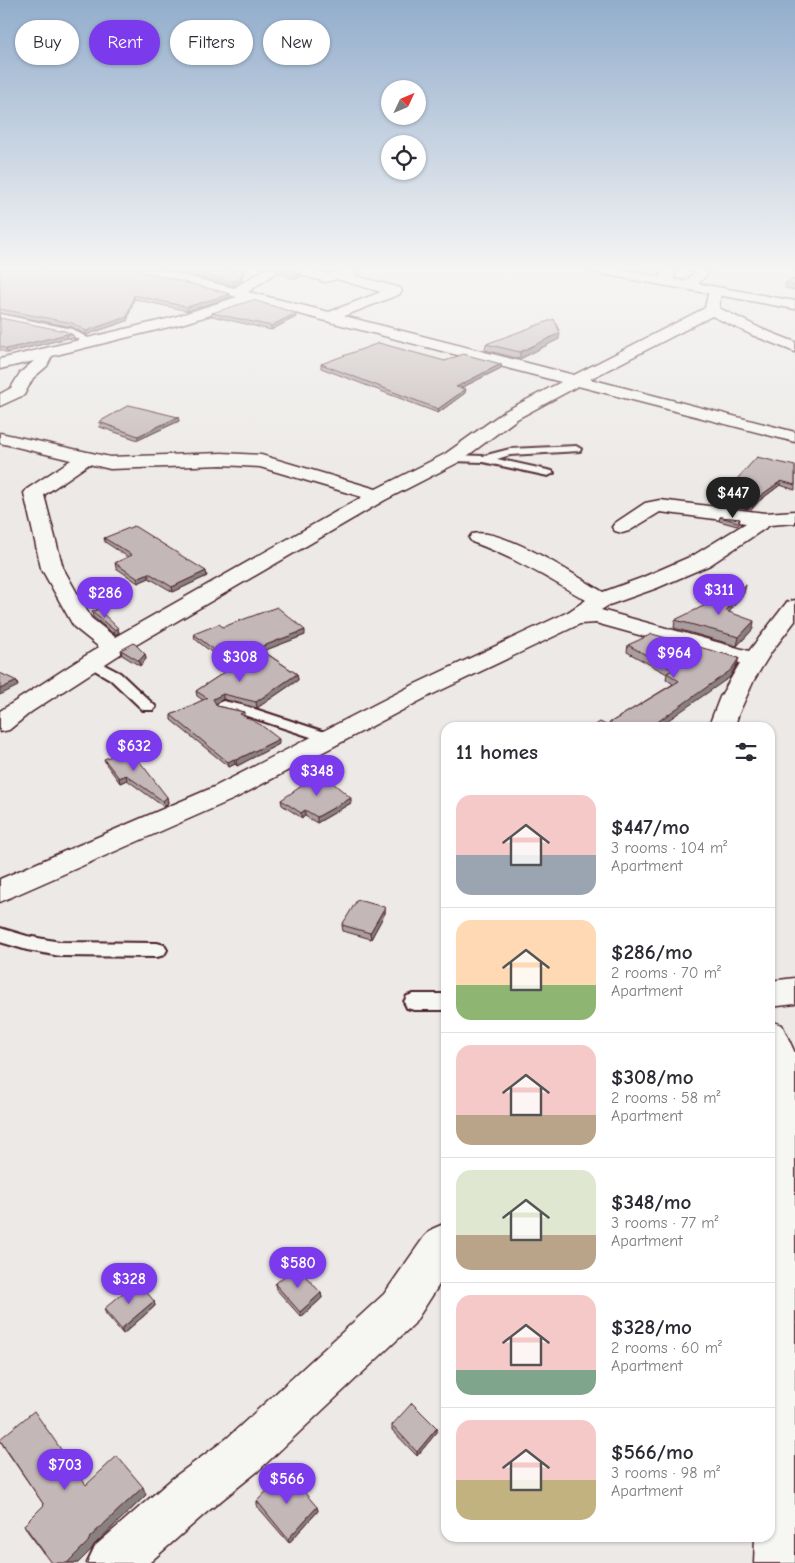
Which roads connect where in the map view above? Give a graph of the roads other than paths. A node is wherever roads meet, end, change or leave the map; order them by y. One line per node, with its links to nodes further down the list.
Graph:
1 (90, 342): 6 (street)
2 (429, 342): 8 (street)
3 (649, 342): 8 (street)
4 (782, 342): 5 (street)
5 (795, 347)
6 (46, 353): 7 (street); 9 (street)
7 (0, 364)
8 (576, 379): 10 (street); 14 (street)
9 (0, 401)
10 (795, 437)
11 (0, 438): 13 (street)
12 (576, 449): 15 (lane)
13 (84, 458): 17 (street); 25 (street)
14 (452, 458): 15 (lane); 17 (street)
15 (483, 460): 16 (lane)
16 (548, 473)
17 (378, 496): 25 (street)
18 (795, 517): 19 (street)
19 (765, 519): 20 (street); 22 (street)
20 (622, 527)
21 (479, 538): 22 (street)
22 (601, 600): 24 (street)
23 (795, 606): 26 (street)
24 (576, 617): 26 (street); 32 (street)
25 (114, 648): 27 (street)
26 (756, 660): 30 (street)
27 (91, 662): 29 (lane); 31 (street)
28 (223, 706): 32 (lane)
29 (148, 707)
30 (722, 722)
31 (0, 724)
32 (329, 738): 33 (street)
33 (0, 892)
34 (0, 935): 35 (lane)
35 (157, 950)
36 (795, 991): 37 (street)
37 (775, 993)
38 (414, 1002): 39 (lane)
39 (441, 1002)
40 (775, 1047): 42 (street)
41 (441, 1248): 43 (street)
42 (787, 1500): 44 (street)
43 (112, 1563)
44 (779, 1563)

